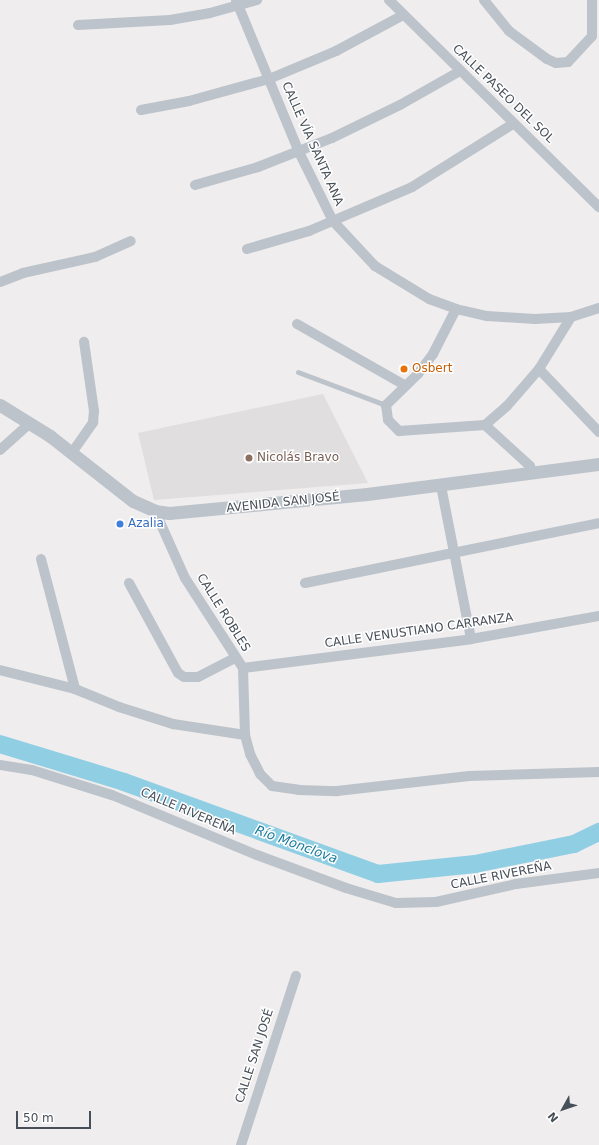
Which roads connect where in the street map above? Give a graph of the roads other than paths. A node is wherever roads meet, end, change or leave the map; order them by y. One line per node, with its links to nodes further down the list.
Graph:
1 (257, 0): 5 (street)
2 (389, 0): 6 (street, CALLE PASEO DEL SOL)
3 (484, 0): 4 (street)
4 (592, 0)
5 (237, 3): 7 (street); 9 (street, CALLE VÍA SANTA ANA)
6 (404, 15): 8 (street, CALLE PASEO DEL SOL); 9 (street)
7 (78, 25)
8 (460, 71): 11 (street, CALLE PASEO DEL SOL); 12 (street)
9 (269, 79): 10 (street); 12 (street, CALLE VÍA SANTA ANA)
10 (141, 110)
11 (513, 124): 14 (street, CALLE PASEO DEL SOL); 15 (street)
12 (299, 152): 13 (street); 15 (street, CALLE VÍA SANTA ANA)
13 (195, 185)
14 (599, 207)
15 (333, 222): 17 (street); 19 (street, CALLE VÍA SANTA ANA)
16 (131, 241): 18 (street)
17 (247, 249)
18 (0, 282)
19 (456, 309): 21 (street, CALLE VÍA SANTA ANA); 26 (street)
20 (597, 311): 21 (street, CALLE VÍA SANTA ANA)
21 (571, 317): 24 (street)
22 (297, 324): 26 (street)
23 (84, 342): 33 (street)
24 (539, 369): 30 (street); 31 (street)
25 (298, 372): 28 (lane)
26 (406, 386): 28 (street)
27 (0, 405): 29 (street, AVENIDA SAN JOSÉ)
28 (386, 405): 30 (street)
29 (30, 422): 32 (street); 33 (street, AVENIDA SAN JOSÉ)
30 (485, 425): 35 (street)
31 (599, 432)
32 (0, 450)
33 (71, 454): 37 (street, AVENIDA SAN JOSÉ)
34 (599, 464): 36 (street, AVENIDA SAN JOSÉ)
35 (530, 466)
36 (441, 486): 37 (street, AVENIDA SAN JOSÉ); 39 (street)
37 (155, 511): 45 (street, CALLE ROBLES)
38 (599, 523): 39 (street)
39 (453, 551): 42 (street); 44 (street)
40 (41, 559): 48 (street)
41 (129, 583): 45 (street)
42 (306, 583)
43 (599, 616): 44 (street, CALLE VENUSTIANO CARRANZA)
44 (471, 639): 46 (street, CALLE VENUSTIANO CARRANZA)
45 (235, 658): 46 (street, CALLE ROBLES)
46 (243, 668): 49 (street, CALLE ROBLES)
47 (0, 670): 48 (street)
48 (75, 689): 49 (street)
49 (246, 735): 51 (street, CALLE ROBLES)
50 (0, 765): 52 (street, CALLE RIVEREÑA)
51 (599, 772)
52 (599, 873)
53 (296, 976): 54 (street, CALLE SAN JOSÉ)
54 (242, 1145)

